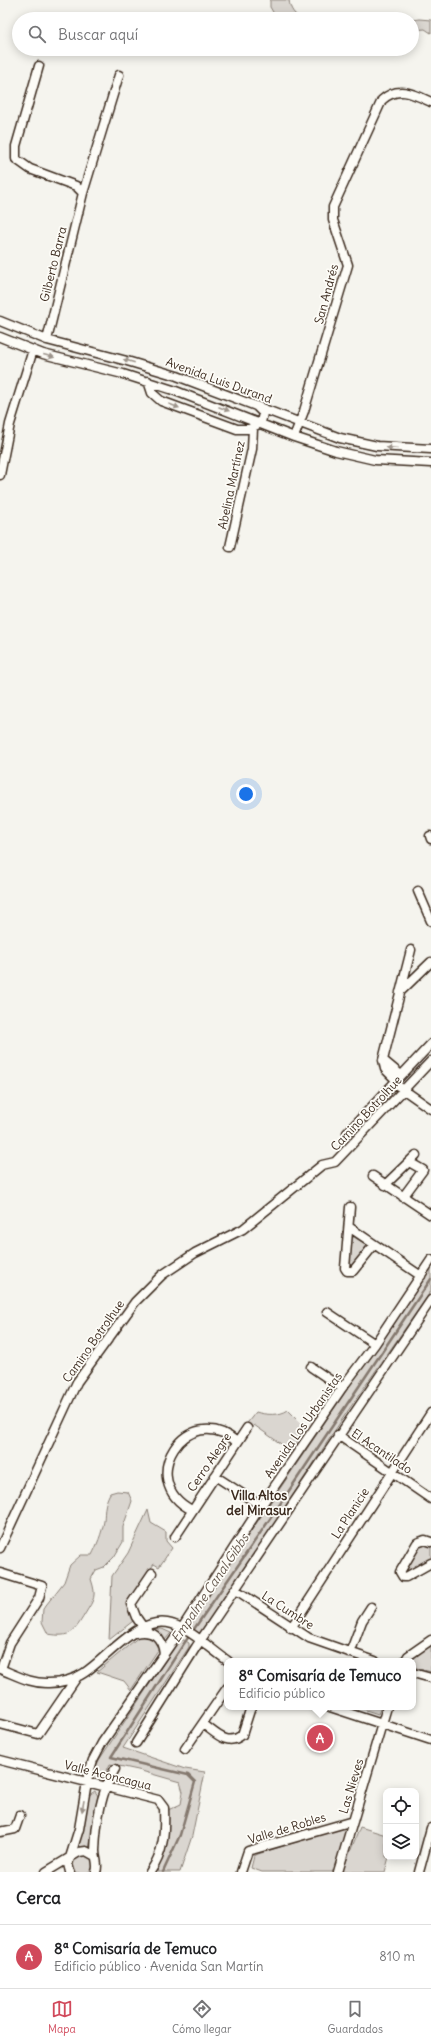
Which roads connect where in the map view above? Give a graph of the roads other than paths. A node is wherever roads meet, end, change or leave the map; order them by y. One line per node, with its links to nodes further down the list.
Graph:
1 (39, 66): 4 (street)
2 (119, 75): 4 (street, Gilberto Barra)
3 (431, 102): 13 (street, San Andrés)
4 (83, 192): 7 (street, Gilberto Barra)
5 (0, 321): 7 (street, Avenida Luis Durand)
6 (0, 337): 8 (street, Avenida Luis Durand)
7 (47, 340): 9 (street, Avenida Luis Durand, one-way to 7)
8 (33, 350): 10 (street, Avenida Luis Durand, one-way to 10); 18 (street)
9 (166, 373): 10 (street); 11 (street, Avenida Luis Durand)
10 (148, 381): 12 (street, Avenida Luis Durand, one-way to 12); 14 (street, one-way to 14)
11 (256, 406): 12 (street); 13 (street, Avenida Luis Durand)
12 (261, 424): 14 (street); 15 (street, Avenida Luis Durand)
13 (300, 424): 15 (street, San Andrés); 16 (street, Avenida Luis Durand, one-way to 13)
14 (252, 428): 19 (street, Abelina Martínez)
15 (294, 437): 17 (street, Avenida Luis Durand)
16 (431, 449)
17 (431, 463)
18 (0, 475)
19 (230, 547)
20 (418, 891): 21 (street)
21 (431, 921)
22 (412, 950): 24 (street)
23 (431, 962): 24 (street)
24 (400, 992): 26 (street)
25 (431, 1044): 28 (street, Camino Botrolhue)
26 (383, 1060): 28 (street); 28 (street)
27 (431, 1061): 29 (street, Camino Botrolhue)
28 (397, 1079): 29 (street); 31 (street, Camino Botrolhue)
29 (404, 1090): 30 (street); 61 (street, Camino Botrolhue)
30 (431, 1109)
31 (347, 1133)
32 (416, 1155): 33 (street)
33 (409, 1162): 34 (street); 37 (street)
34 (423, 1170): 35 (street); 38 (street)
35 (431, 1175)
36 (373, 1176): 37 (street)
37 (385, 1185): 38 (street)
38 (403, 1197): 40 (street)
39 (350, 1207): 41 (street)
40 (431, 1214)
41 (349, 1227): 42 (street); 42 (street)
42 (374, 1245): 44 (street)
43 (431, 1260): 44 (street, Avenida Los Urbanistas)
44 (421, 1276): 47 (street, Avenida Los Urbanistas)
45 (431, 1300): 52 (street)
46 (327, 1312): 47 (street)
47 (375, 1344): 49 (street, Avenida Los Urbanistas)
48 (311, 1366): 49 (street)
49 (342, 1388): 57 (street, Avenida Los Urbanistas)
50 (431, 1413): 54 (street, La Planicie)
51 (246, 1428): 53 (street, Cerro Alegre)
52 (338, 1436): 54 (street, El Acantilado); 65 (street)
53 (237, 1442): 55 (street, Cerro Alegre); 58 (street)
54 (391, 1472): 56 (street, El Acantilado); 68 (street, La Planicie)
55 (215, 1476): 57 (street); 58 (street, Cerro Alegre)
56 (431, 1499)
57 (261, 1506): 69 (street, Avenida Los Urbanistas)
58 (192, 1510): 59 (street, Cerro Alegre)
59 (175, 1537)
60 (431, 1542): 62 (street)
61 (0, 1548)
62 (431, 1563)
63 (0, 1573): 78 (street)
64 (152, 1573): 67 (street)
65 (236, 1590): 68 (street, La Cumbre); 71 (street)
66 (371, 1607): 73 (street)
67 (143, 1627): 69 (street); 70 (street)
68 (291, 1628): 73 (street, La Cumbre)
69 (184, 1629): 71 (street); 74 (street, Avenida Los Urbanistas)
70 (134, 1633): 74 (street); 80 (street)
71 (198, 1640): 75 (street); 90 (street)
72 (431, 1640): 77 (street)
73 (350, 1653): 76 (street, La Cumbre)
74 (164, 1654): 94 (street, Avenida Los Urbanistas)
75 (224, 1658)
76 (366, 1658)
77 (407, 1658)
78 (1, 1669): 80 (street)
79 (416, 1674): 81 (street)
80 (77, 1677): 86 (street)
81 (431, 1678)
82 (224, 1692): 87 (street)
83 (250, 1710): 87 (street)
84 (339, 1710): 88 (street)
85 (387, 1710): 88 (street, Las Nieves)
86 (0, 1724)
87 (203, 1724): 91 (street)
88 (382, 1724): 89 (street); 97 (street, Las Nieves)
89 (431, 1740)
90 (136, 1743)
91 (185, 1749)
92 (0, 1760): 94 (street, Valle Aconcagua)
93 (115, 1770): 95 (street)
94 (87, 1783): 95 (street, Valle Aconcagua); 101 (street, Avenida Los Urbanistas, one-way to 101)
95 (104, 1788): 100 (street); 105 (street, Valle Aconcagua)
96 (20, 1815): 99 (street)
97 (353, 1821): 106 (street, Valle de Robles); 107 (street, Las Nieves)
98 (431, 1828): 108 (street)
99 (0, 1832)
100 (95, 1856): 101 (street); 102 (street)
101 (70, 1858): 103 (street); 104 (street, Avenida Los Urbanistas)
102 (99, 1871)
103 (46, 1872)
104 (70, 1872)
105 (150, 1872)
106 (241, 1872)
107 (338, 1872)
108 (419, 1872)

